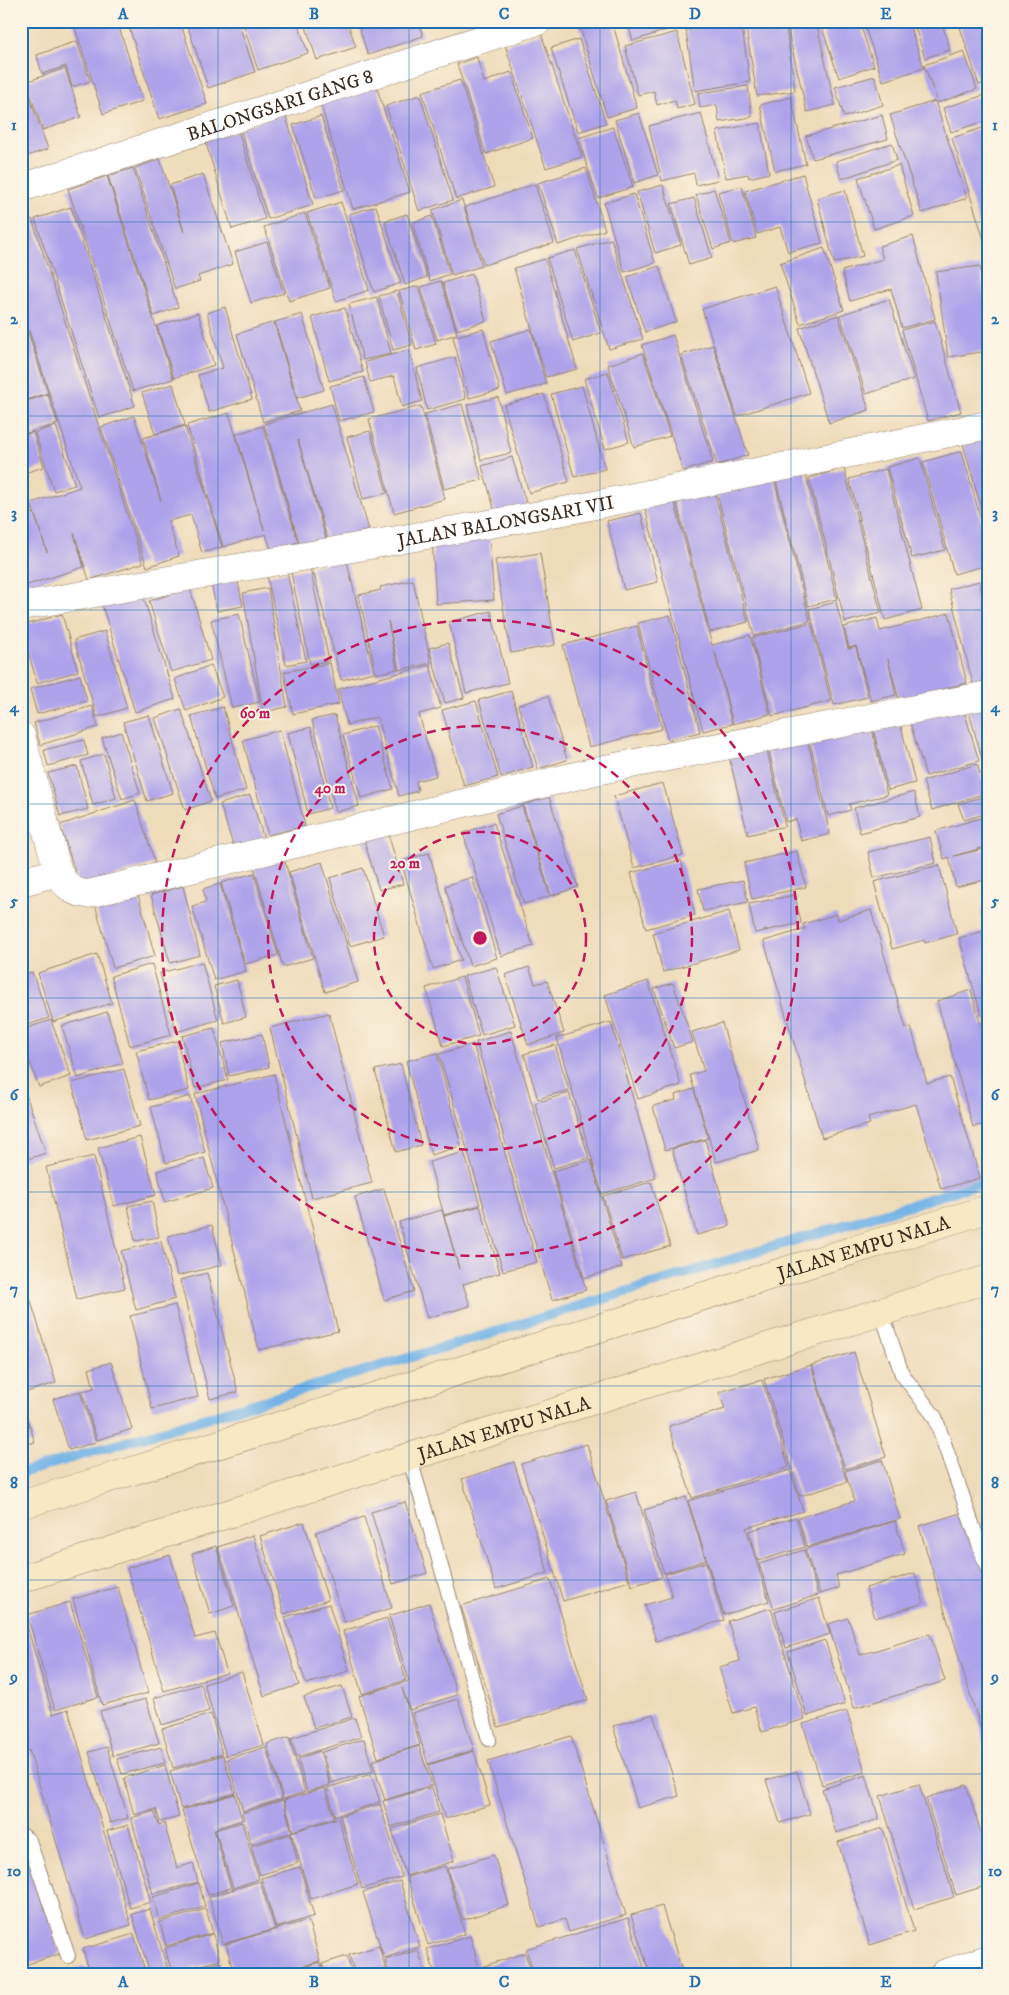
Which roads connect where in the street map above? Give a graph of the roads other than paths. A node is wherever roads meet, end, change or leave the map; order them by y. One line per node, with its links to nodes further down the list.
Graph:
1 (538, 21): 2 (street, BALONGSARI GANG 8)
2 (21, 188)
3 (988, 425): 4 (street, JALAN BALONGSARI VII)
4 (21, 606)
5 (988, 694): 7 (street)
6 (21, 736): 7 (street)
7 (58, 872): 8 (street)
8 (21, 882)
9 (988, 1209): 13 (main road, JALAN EMPU NALA)
10 (988, 1279): 11 (main road, JALAN EMPU NALA)
11 (881, 1311): 12 (main road, JALAN EMPU NALA); 14 (lane)
12 (409, 1457): 15 (main road, JALAN EMPU NALA); 16 (lane)
13 (21, 1505)
14 (988, 1570)
15 (21, 1579)
16 (489, 1739)
17 (21, 1834): 18 (lane)
18 (68, 1956)
19 (988, 1959): 20 (street)
20 (944, 1974)

